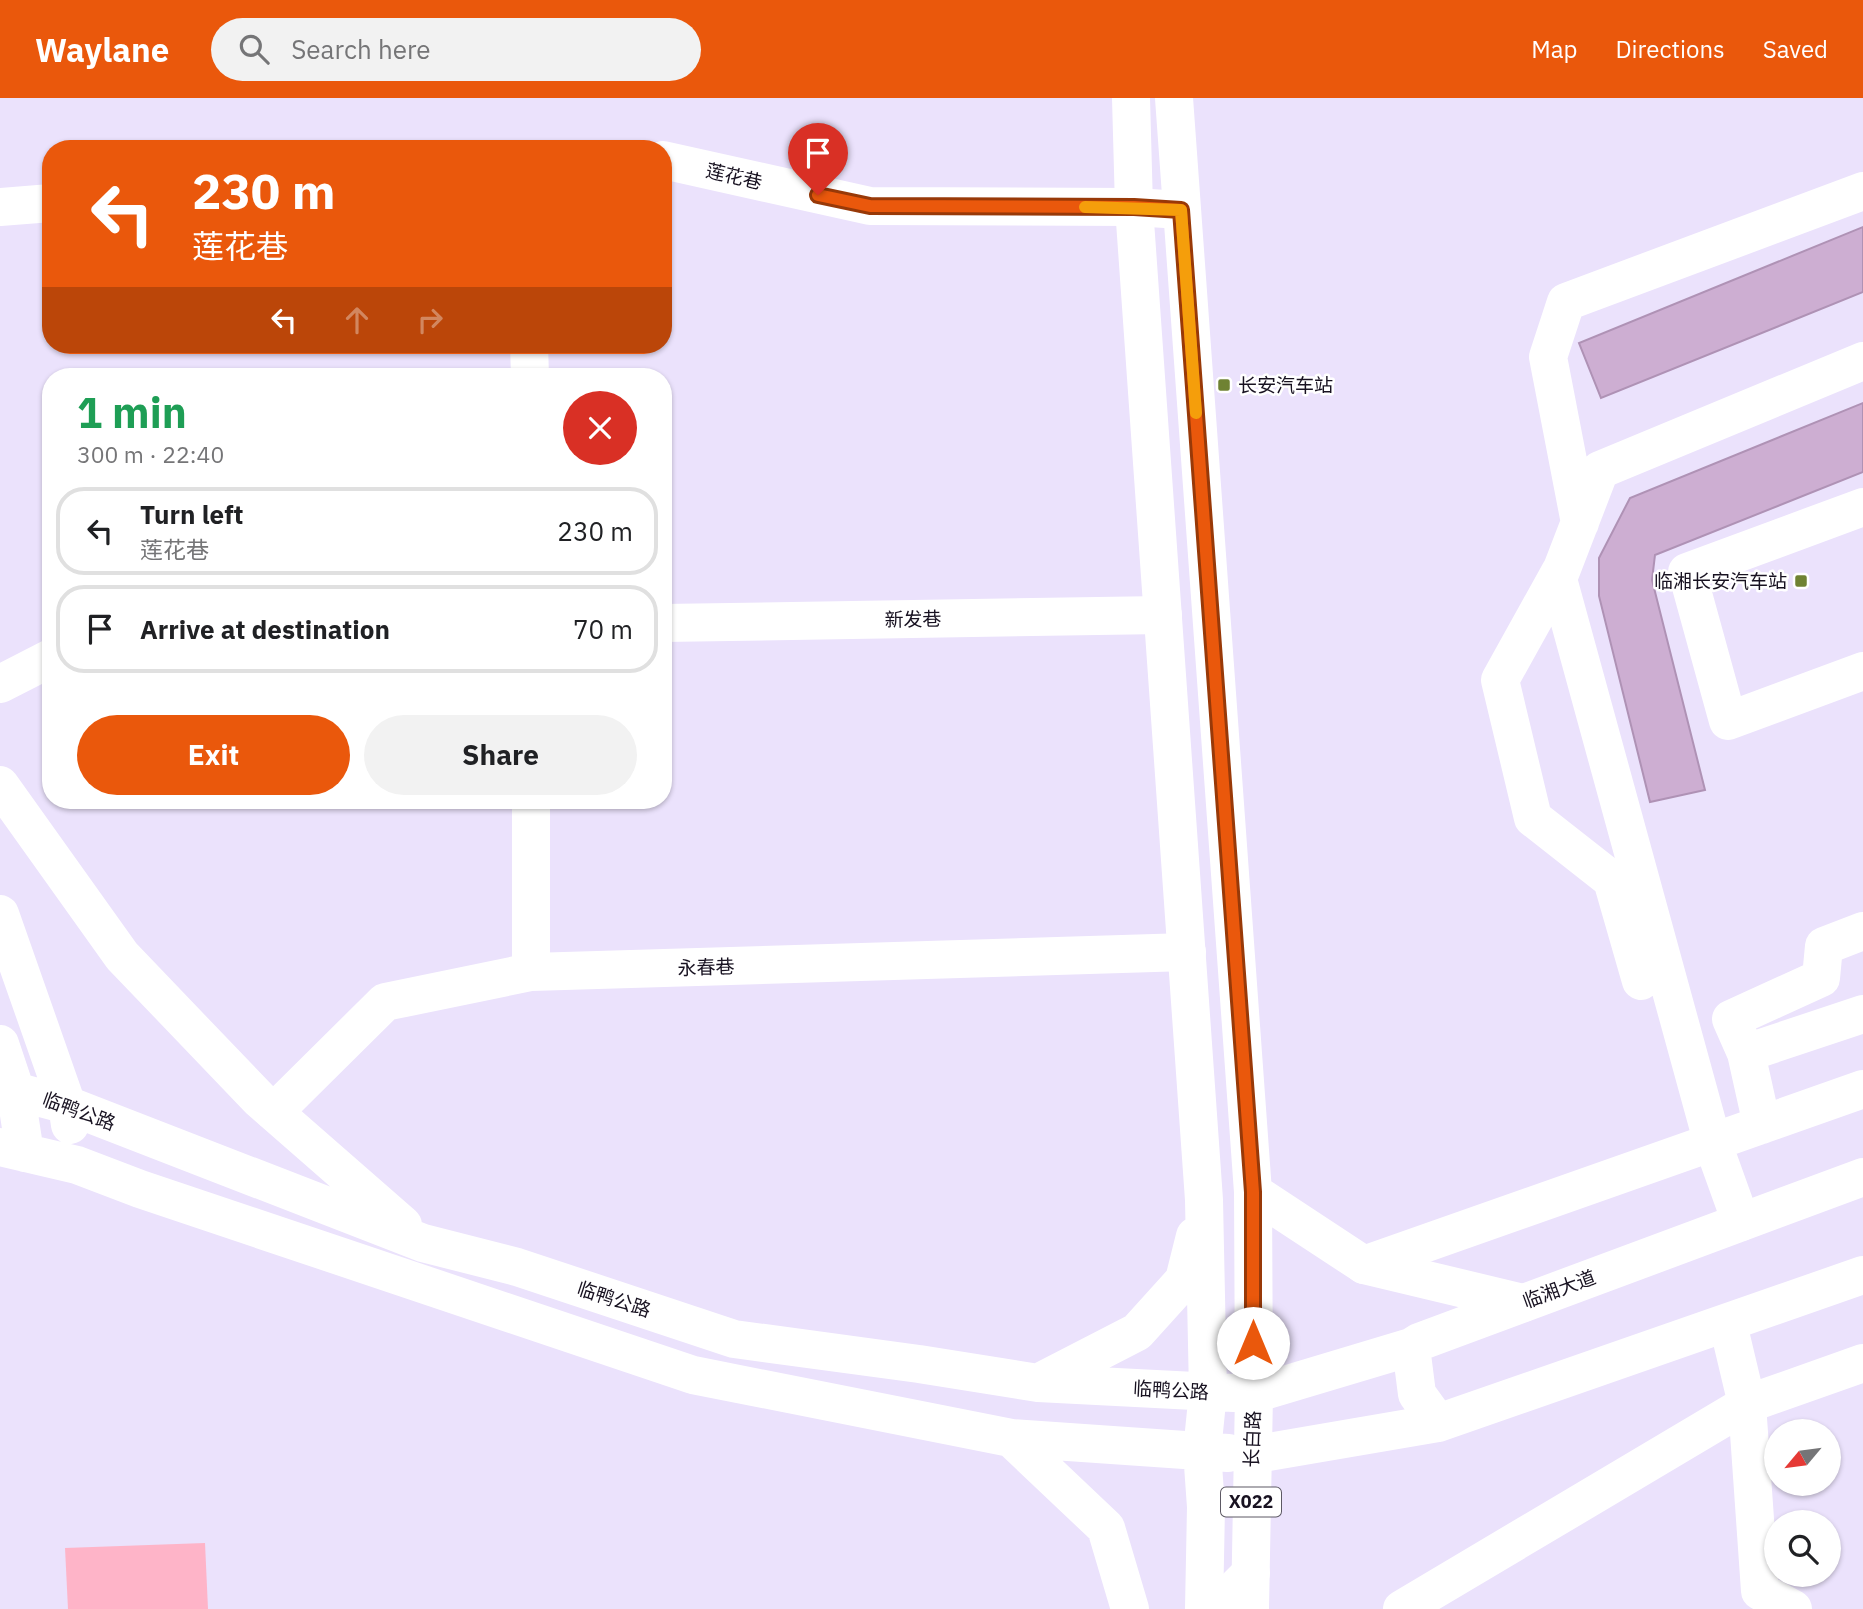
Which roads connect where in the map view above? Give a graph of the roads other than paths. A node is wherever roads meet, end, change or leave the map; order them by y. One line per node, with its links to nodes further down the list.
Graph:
1 (1130, 98): 7 (main road)
2 (1174, 98): 8 (main road, X022)
3 (672, 162): 7 (main road, 莲花巷)
4 (1863, 191): 11 (main road)
5 (42, 204): 6 (main road)
6 (0, 207)
7 (1134, 207): 8 (main road, 莲花巷); 13 (main road)
8 (1181, 210): 36 (main road, X022)
9 (1863, 361): 11 (main road)
10 (1863, 507): 16 (main road)
11 (1580, 523): 12 (main road)
12 (1560, 572): 32 (main road); 32 (main road)
13 (1163, 615): 14 (main road, 新发巷); 22 (main road)
14 (672, 624)
15 (42, 663): 17 (main road)
16 (1863, 671)
17 (0, 684)
18 (0, 785): 30 (main road)
19 (531, 809): 23 (main road)
20 (0, 914): 29 (main road)
21 (1863, 931): 26 (main road)
22 (1187, 952): 23 (main road, 永春巷); 37 (main road)
23 (531, 972): 30 (main road, 永春巷)
24 (1863, 1014): 26 (main road)
25 (0, 1044): 27 (main road)
26 (1746, 1053): 31 (main road)
27 (8, 1088): 29 (main road, 临鸭公路); 33 (main road)
28 (1863, 1090): 31 (main road)
29 (67, 1105): 34 (main road); 39 (main road, 临鸭公路)
30 (274, 1112): 39 (main road)
31 (1762, 1125): 32 (main road)
32 (1702, 1147): 38 (main road); 40 (main road)
33 (13, 1150): 34 (main road)
34 (76, 1165): 51 (main road)
35 (1863, 1177): 38 (main road, 临湘大道)
36 (1253, 1192): 40 (main road); 48 (main road, X022)
37 (1204, 1200): 46 (main road); 47 (main road)
38 (1728, 1227): 42 (main road, 临湘大道)
39 (423, 1243): 46 (main road, 临鸭公路)
40 (1364, 1265): 42 (main road)
41 (1863, 1275): 43 (main road)
42 (1523, 1303): 44 (main road, 临湘大道)
43 (1728, 1324): 49 (main road); 50 (main road)
44 (1411, 1347): 48 (main road, 临湘大道); 50 (main road)
45 (1863, 1363): 49 (main road)
46 (1038, 1383): 47 (main road, 临鸭公路)
47 (1208, 1392): 48 (main road, 临鸭公路); 52 (main road)
48 (1254, 1394): 53 (main road, 长白路 / X022)
49 (1747, 1404): 58 (main road); 59 (main road)
50 (1438, 1423): 53 (main road)
51 (1011, 1438): 52 (main road); 55 (main road)
52 (1202, 1451): 53 (main road); 56 (main road)
53 (1251, 1455): 54 (main road, 长白路 / X022)
54 (1247, 1596): 57 (main road)
55 (1130, 1609)
56 (1204, 1609)
57 (1215, 1609)
58 (1402, 1609)
59 (1793, 1609)

